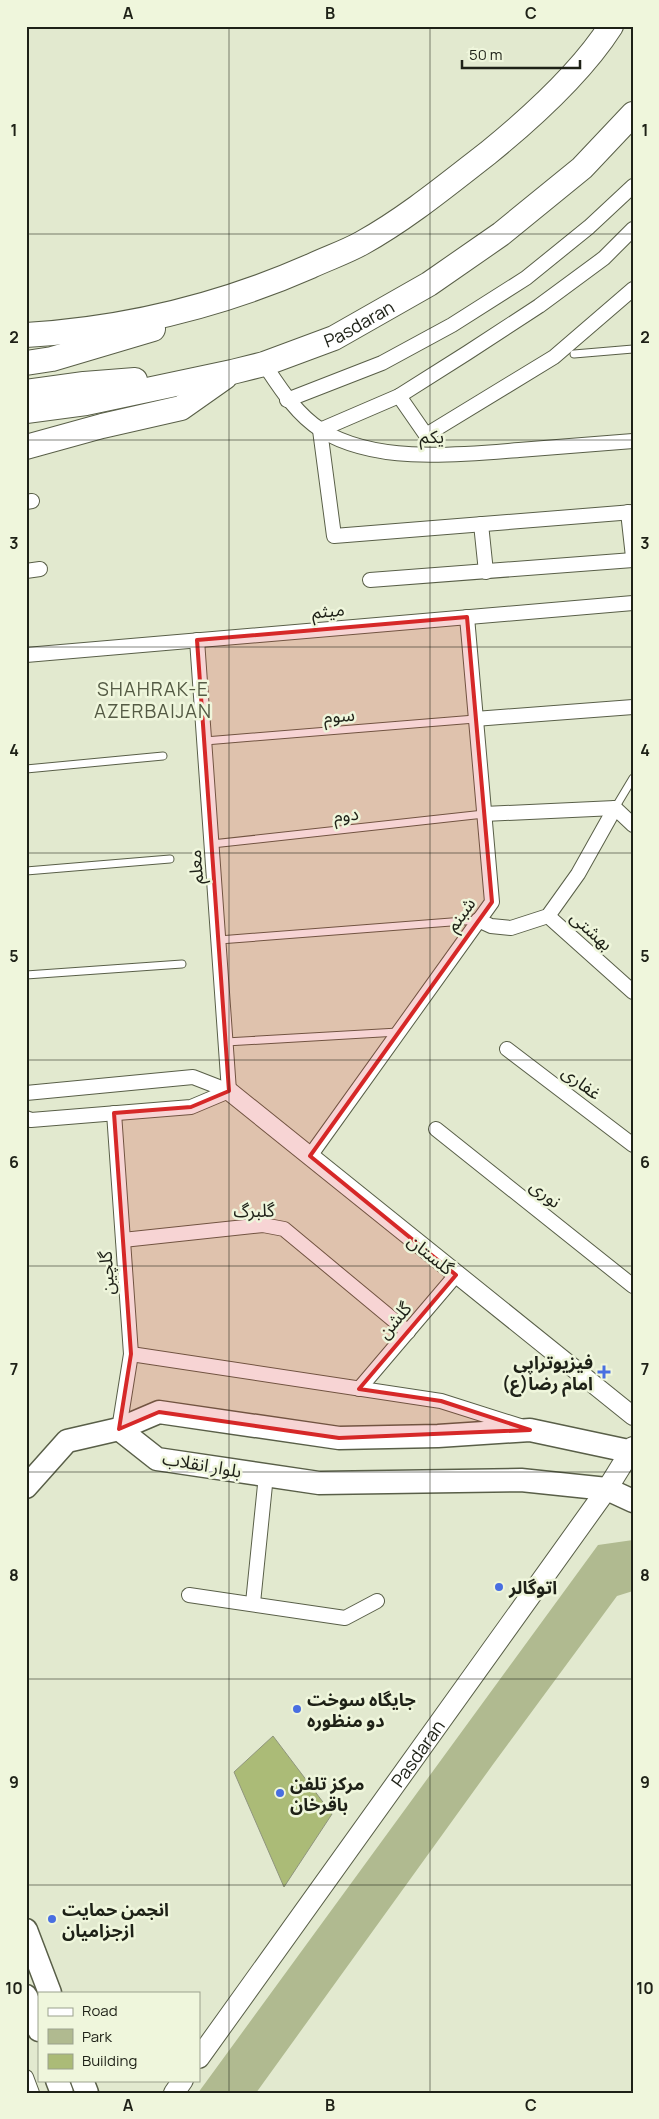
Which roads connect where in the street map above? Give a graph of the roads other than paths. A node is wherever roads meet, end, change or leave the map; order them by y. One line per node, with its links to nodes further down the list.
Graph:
1 (611, 26): 6 (highway)
2 (633, 114): 11 (highway, Pasdaran)
3 (633, 186): 15 (street)
4 (632, 232): 14 (street)
5 (633, 289): 14 (street)
6 (217, 302): 7 (highway); 10 (highway)
7 (26, 334)
8 (633, 350): 9 (lane)
9 (574, 354)
10 (26, 363)
11 (264, 364): 12 (highway, Pasdaran); 15 (street, یکم)
12 (232, 372): 13 (highway); 16 (highway, Pasdaran); 19 (highway)
13 (26, 392)
14 (399, 396): 17 (street)
15 (288, 400): 17 (street, یکم)
16 (26, 411)
17 (320, 430): 18 (street, یکم); 21 (street)
18 (633, 441)
19 (26, 447)
20 (630, 512): 21 (street); 22 (street)
21 (482, 524): 23 (street)
22 (633, 558): 23 (street)
23 (486, 572): 24 (street)
24 (370, 580)
25 (633, 603): 26 (street, میثم)
26 (467, 617): 27 (street, میثم); 30 (street, شبنم)
27 (198, 640): 28 (street, میثم); 31 (street, معلم)
28 (26, 655)
29 (633, 707): 30 (street)
30 (475, 718): 31 (lane, سوم); 36 (street, شبنم)
31 (205, 741): 38 (street, معلم)
32 (164, 756): 33 (lane)
33 (26, 768)
34 (633, 778): 35 (lane)
35 (615, 808): 36 (street); 37 (street); 41 (street)
36 (484, 814): 38 (lane, دوم); 42 (street, شبنم)
37 (633, 825)
38 (212, 844): 43 (street, معلم)
39 (170, 859): 40 (lane)
40 (26, 872)
41 (548, 916): 42 (street); 46 (street, بهشتی)
42 (478, 920): 43 (lane); 47 (street, شبنم)
43 (219, 940): 48 (street, معلم)
44 (182, 964): 45 (lane)
45 (26, 975)
46 (633, 992)
47 (399, 1032): 48 (lane); 56 (street, شبنم)
48 (226, 1042): 50 (street, معلم)
49 (507, 1049): 55 (street, غفاری)
50 (229, 1091): 51 (street, گلستان); 52 (street); 56 (street, گلستان)
51 (26, 1092)
52 (114, 1113): 53 (street); 57 (street, گلچین)
53 (26, 1118)
54 (436, 1129): 59 (street, نوری)
55 (633, 1146)
56 (310, 1156): 58 (street, گلستان)
57 (123, 1240): 60 (street, گلبرگ); 61 (street, گلچین)
58 (456, 1275): 60 (street, گلشن); 63 (street, گلستان)
59 (633, 1286)
60 (408, 1332): 62 (street, گلشن)
61 (131, 1354): 62 (street); 64 (street, گلچین)
62 (359, 1389): 65 (street)
63 (633, 1416)
64 (119, 1428): 65 (main road); 67 (main road, بلوار انقلاب); 68 (main road)
65 (530, 1430): 66 (main road)
66 (632, 1450): 69 (main road, Pasdaran)
67 (266, 1475): 69 (main road, بلوار انقلاب); 73 (street)
68 (26, 1486)
69 (607, 1489): 70 (main road, بلوار انقلاب); 78 (main road, Pasdaran)
70 (633, 1502)
71 (189, 1594): 73 (street)
72 (377, 1601): 73 (street)
73 (252, 1603)
74 (26, 1930): 75 (main road)
75 (50, 1992)
76 (26, 1996): 77 (main road)
77 (38, 2027)
78 (200, 2057)
79 (26, 2077): 81 (street)
80 (181, 2082): 82 (main road)
81 (32, 2093)
82 (174, 2093)

